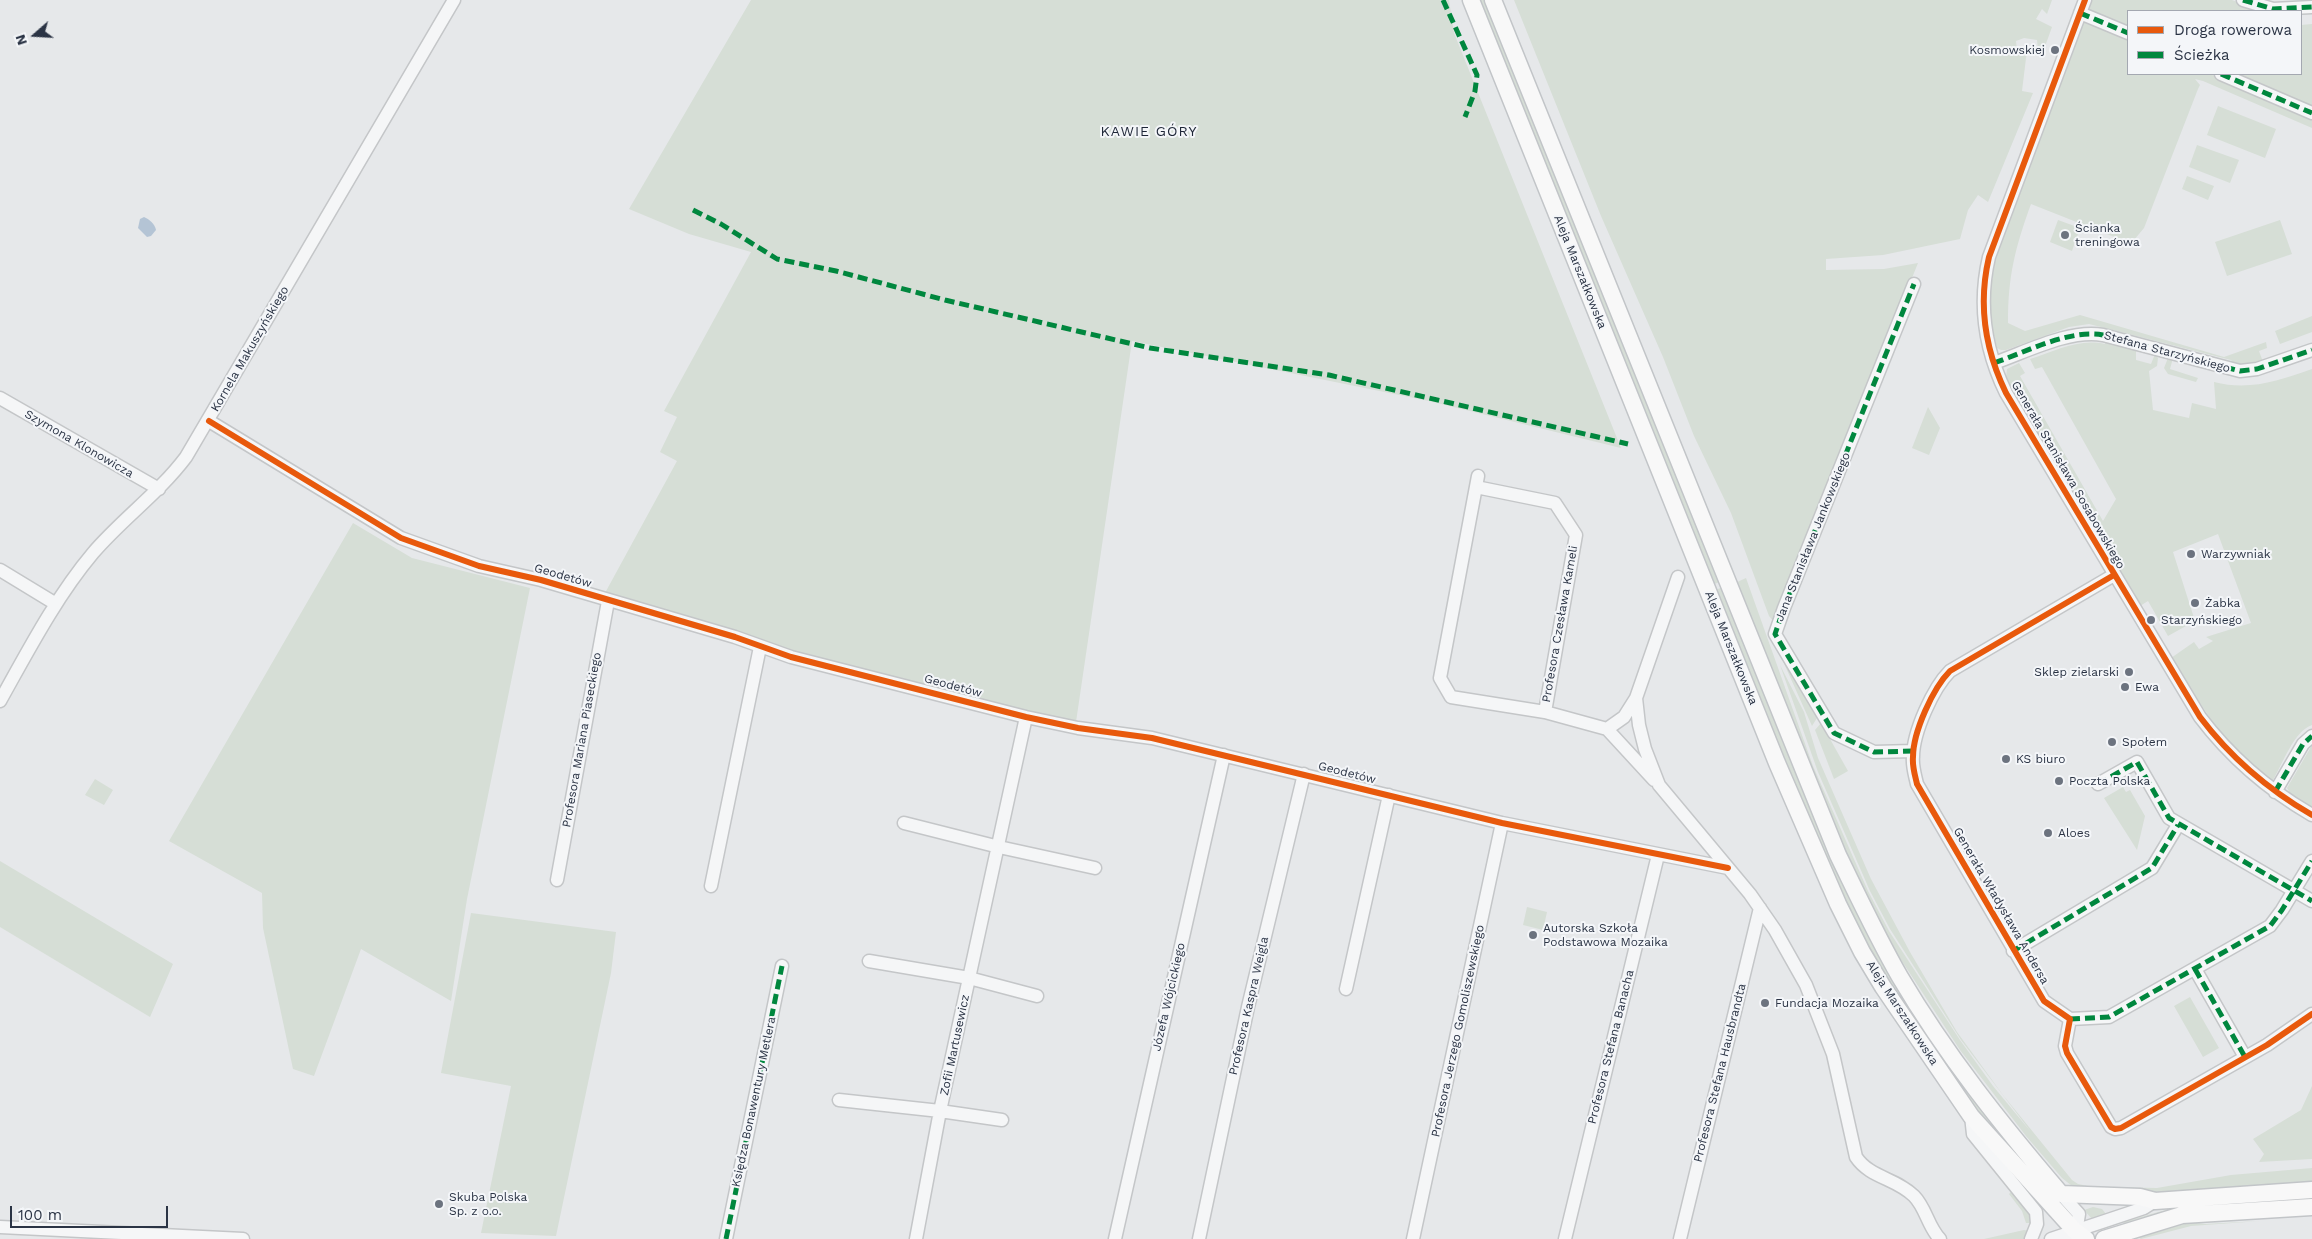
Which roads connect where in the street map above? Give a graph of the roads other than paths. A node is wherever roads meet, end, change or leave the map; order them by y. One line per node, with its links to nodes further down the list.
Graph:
1 (454, 0): 15 (street, Kornela Makuszyńskiego)
2 (1471, 0): 63 (main road, Aleja Marszałkowska)
3 (1493, 0): 66 (main road, Aleja Marszałkowska)
4 (2085, 0): 7 (street, Generała Stanisława Sosabowskiego)
5 (2243, 0): 6 (street)
6 (2312, 7)
7 (2080, 13): 8 (street); 13 (street, Generała Stanisława Sosabowskiego)
8 (2127, 34)
9 (2223, 75): 10 (street)
10 (2312, 113)
11 (1914, 284): 30 (street, Jana Stanisława Jankowskiego)
12 (2312, 350): 13 (street, Stefana Starzyńskiego)
13 (1994, 363): 18 (street, Generała Stanisława Sosabowskiego)
14 (0, 398): 16 (street, Szymona Klonowicza)
15 (209, 421): 16 (street, Kornela Makuszyńskiego); 20 (street, Geodetów)
16 (159, 488): 21 (street, Kornela Makuszyńskiego)
17 (0, 570): 21 (street)
18 (2114, 575): 30 (street, Generała Władysława Andersa); 35 (street, Generała Stanisława Sosabowskiego)
19 (1678, 577): 24 (street)
20 (608, 601): 22 (street, Geodetów); 46 (street, Profesora Mariana Piaseckiego)
21 (56, 604): 23 (street, Kornela Makuszyńskiego)
22 (760, 647): 27 (street, Geodetów); 47 (street)
23 (6, 678): 25 (street, Kornela Makuszyńskiego)
24 (1636, 698): 28 (street); 34 (street)
25 (0, 701)
26 (1545, 712): 26 (street, Profesora Czesława Kameli); 28 (street)
27 (1026, 717): 31 (street, Geodetów); 41 (street, Zofii Martusewicz)
28 (1607, 729): 34 (street)
29 (2312, 736): 35 (street)
30 (1913, 751): 51 (street, Generała Władysława Andersa)
31 (1224, 755): 32 (street, Geodetów); 75 (street, Józefa Wójcickiego)
32 (1304, 774): 36 (street, Geodetów); 76 (street, Profesora Kaspra Weigla)
33 (2098, 784): 40 (street)
34 (1659, 785): 45 (street)
35 (2275, 792): 37 (street, Generała Stanisława Sosabowskiego)
36 (1389, 795): 39 (street, Geodetów); 56 (street, Geodetów)
37 (2312, 815)
38 (904, 823): 41 (street)
39 (1502, 823): 42 (street, Geodetów); 77 (street, Profesora Jerzego Gomoliszewskiego)
40 (2178, 824): 48 (street); 51 (street)
41 (999, 847): 44 (street); 55 (street, Zofii Martusewicz)
42 (1658, 855): 45 (street, Geodetów); 78 (street, Profesora Stefana Banacha)
43 (2312, 861): 48 (street)
44 (1094, 868)
45 (1728, 868): 50 (street)
46 (556, 880)
47 (711, 886)
48 (2294, 890): 49 (street); 54 (street)
49 (2312, 901)
50 (1760, 908): 71 (street); 79 (street, Profesora Stefana Hausbrandta)
51 (2013, 950): 59 (street, Generała Władysława Andersa)
52 (869, 961): 55 (street, Zofii Martusewicz)
53 (782, 966): 73 (street, Księdza Bonawentury Metlera)
54 (2195, 969): 59 (street); 60 (street)
55 (969, 978): 57 (street, Zofii Martusewicz); 62 (street, Zofii Martusewicz)
56 (1346, 989)
57 (1037, 996)
58 (2312, 1014): 60 (street)
59 (2070, 1019): 60 (street)
60 (2245, 1057)
61 (839, 1100): 62 (street, Zofii Martusewicz)
62 (940, 1111): 64 (street, Zofii Martusewicz); 74 (street, Zofii Martusewicz)
63 (1971, 1116): 70 (main road, Aleja Marszałkowska); 80 (street)
64 (1002, 1120)
65 (2312, 1190): 67 (main road)
66 (2061, 1194): 67 (main road); 70 (street)
67 (2155, 1201): 70 (street)
68 (2312, 1207): 82 (main road)
69 (0, 1227): 72 (street)
70 (2077, 1236): 81 (street)
71 (1936, 1237)
72 (243, 1239)
73 (726, 1239)
74 (916, 1239)
75 (1115, 1239)
76 (1199, 1239)
77 (1413, 1239)
78 (1565, 1239)
79 (1680, 1239)
80 (2031, 1239)
81 (2051, 1239)
82 (2104, 1239)

